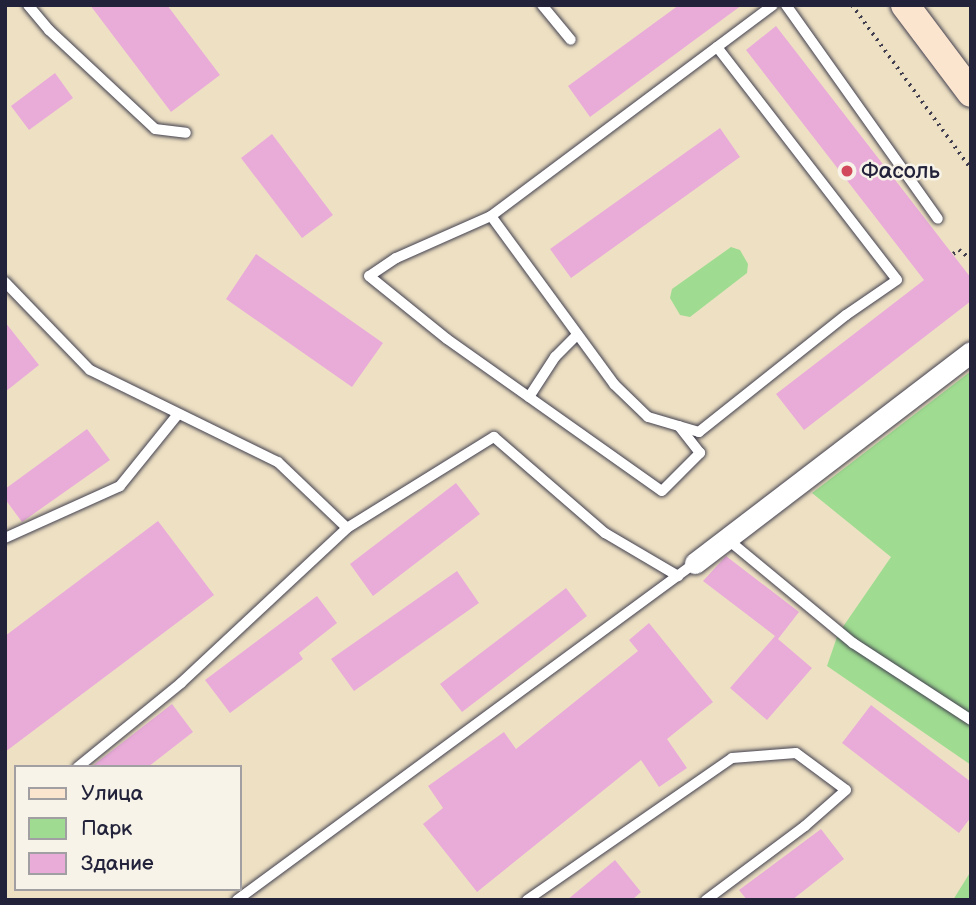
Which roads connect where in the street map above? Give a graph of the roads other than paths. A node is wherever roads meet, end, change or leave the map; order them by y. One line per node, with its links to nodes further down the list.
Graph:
1 (28, 5): 9 (lane)
2 (542, 5): 6 (lane)
3 (774, 5): 7 (lane)
4 (786, 5): 11 (lane)
5 (905, 5): 8 (main road)
6 (571, 40)
7 (717, 47): 10 (lane); 17 (lane)
8 (971, 93)
9 (186, 133)
10 (491, 216): 13 (lane); 15 (lane)
11 (938, 219)
12 (5, 282): 16 (lane)
13 (577, 335): 15 (lane); 17 (lane)
14 (971, 352): 20 (street)
15 (529, 397): 17 (lane)
16 (178, 414): 18 (lane); 19 (lane)
17 (679, 426)
18 (347, 528): 21 (lane); 23 (lane)
19 (5, 538)
20 (726, 538): 21 (street); 22 (lane)
21 (686, 569): 24 (lane)
22 (971, 720)
23 (80, 765)
24 (237, 900)
25 (527, 900): 26 (lane)
26 (706, 900)

